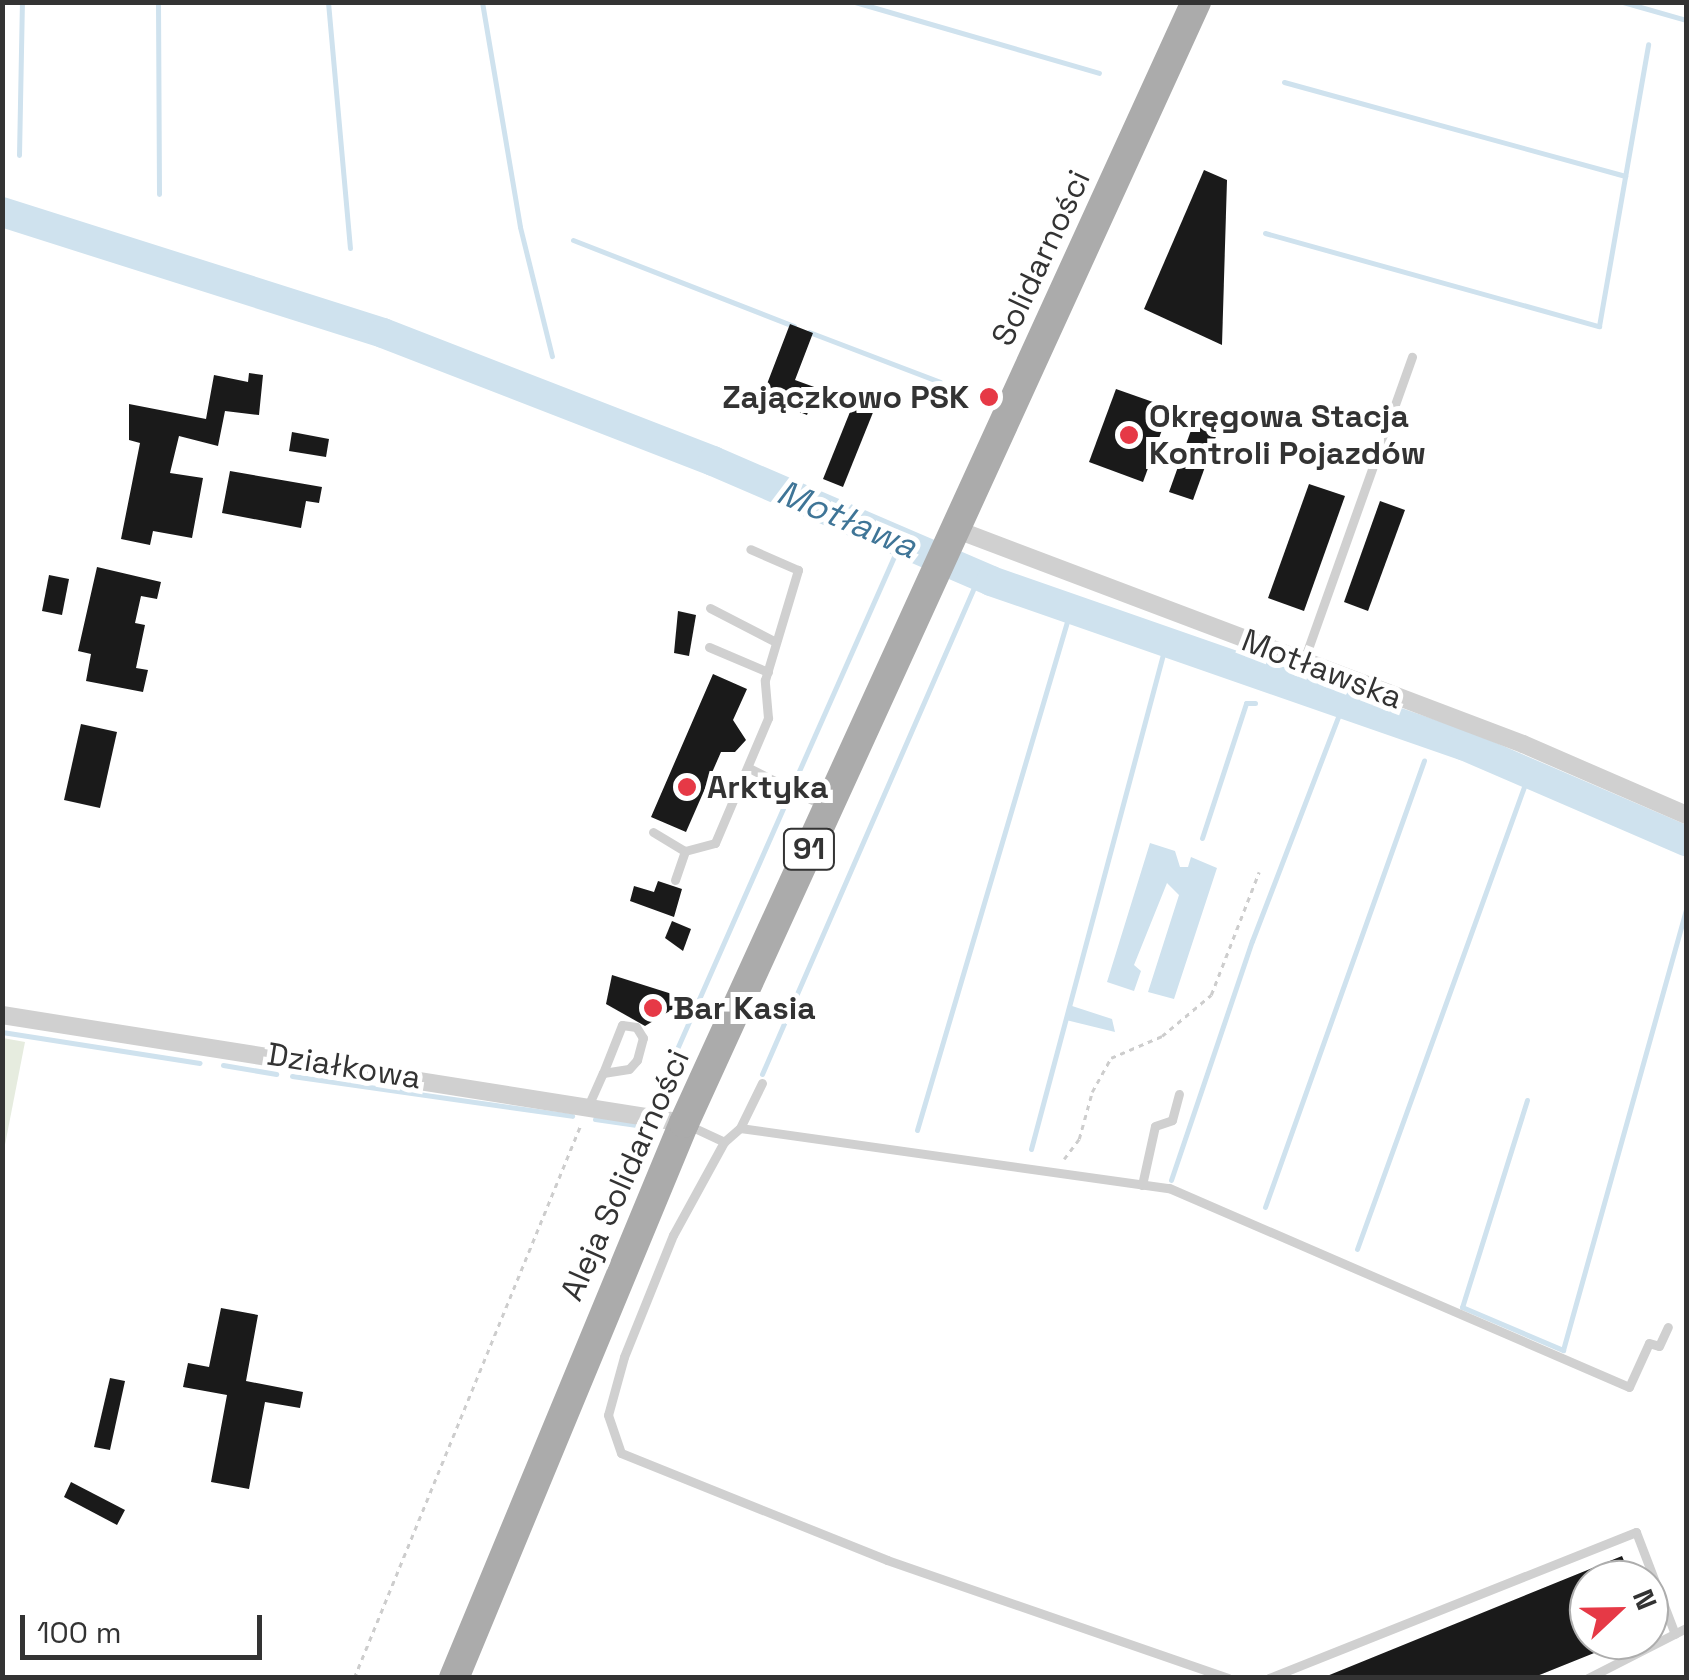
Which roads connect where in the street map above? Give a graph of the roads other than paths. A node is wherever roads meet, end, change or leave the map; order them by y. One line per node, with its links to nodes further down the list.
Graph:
1 (1196, 2): 3 (main road, Solidarności / 91)
2 (1412, 357): 8 (lane)
3 (952, 535): 8 (street, Motławska); 11 (main road, Aleja Solidarności / 91)
4 (750, 549): 6 (lane)
5 (710, 608): 6 (lane)
6 (776, 642): 9 (lane)
7 (708, 647): 9 (lane)
8 (1303, 662): 12 (street, Motławska)
9 (768, 672): 10 (lane)
10 (751, 768): 11 (lane); 14 (lane)
11 (828, 808): 21 (main road, Aleja Solidarności / 91)
12 (1686, 815)
13 (653, 832): 14 (lane)
14 (685, 851): 15 (lane)
15 (676, 880)
16 (2, 1015): 20 (street, Działkowa)
17 (603, 1073): 17 (lane); 20 (lane)
18 (762, 1083): 22 (lane)
19 (1179, 1094): 24 (lane)
20 (589, 1104): 21 (street, Działkowa)
21 (684, 1124): 23 (lane); 28 (main road, Aleja Solidarności / 91)
22 (740, 1128): 23 (lane); 24 (lane)
23 (724, 1142): 29 (lane)
24 (1142, 1185): 25 (lane)
25 (1668, 1327)
26 (1686, 1628): 27 (lane)
27 (1675, 1634): 30 (lane); 31 (lane)
28 (454, 1678)
29 (1228, 1678)
30 (1269, 1678)
31 (1588, 1678)

